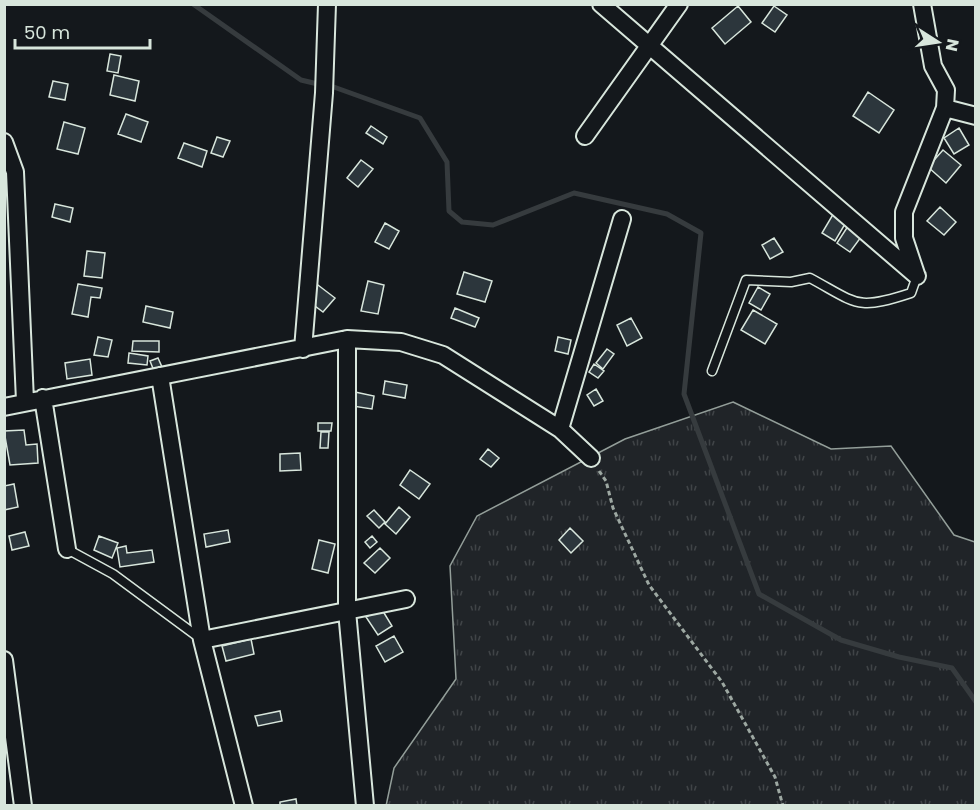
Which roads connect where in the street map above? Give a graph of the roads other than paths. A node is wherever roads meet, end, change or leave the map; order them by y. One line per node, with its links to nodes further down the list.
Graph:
1 (327, 4): 14 (street)
2 (601, 4): 5 (street)
3 (679, 4): 5 (street)
4 (922, 4): 6 (street)
5 (650, 46): 8 (street); 12 (street)
6 (945, 108): 7 (street); 12 (street)
7 (975, 116)
8 (585, 136)
9 (4, 141): 11 (street)
10 (622, 219): 20 (street)
11 (11, 239): 18 (street)
12 (917, 276): 15 (lane)
13 (347, 339): 14 (street); 20 (street); 24 (street)
14 (303, 349): 16 (street)
15 (712, 372)
16 (160, 376): 17 (street); 25 (street)
17 (43, 398): 18 (street); 22 (street)
18 (25, 401): 19 (street)
19 (4, 407)
20 (560, 429): 21 (street)
21 (591, 458)
22 (67, 549): 25 (lane)
23 (406, 599): 24 (street)
24 (347, 611): 25 (street); 29 (street)
25 (202, 640): 28 (street)
26 (4, 660): 27 (street)
27 (23, 806)
28 (244, 806)
29 (365, 806)

